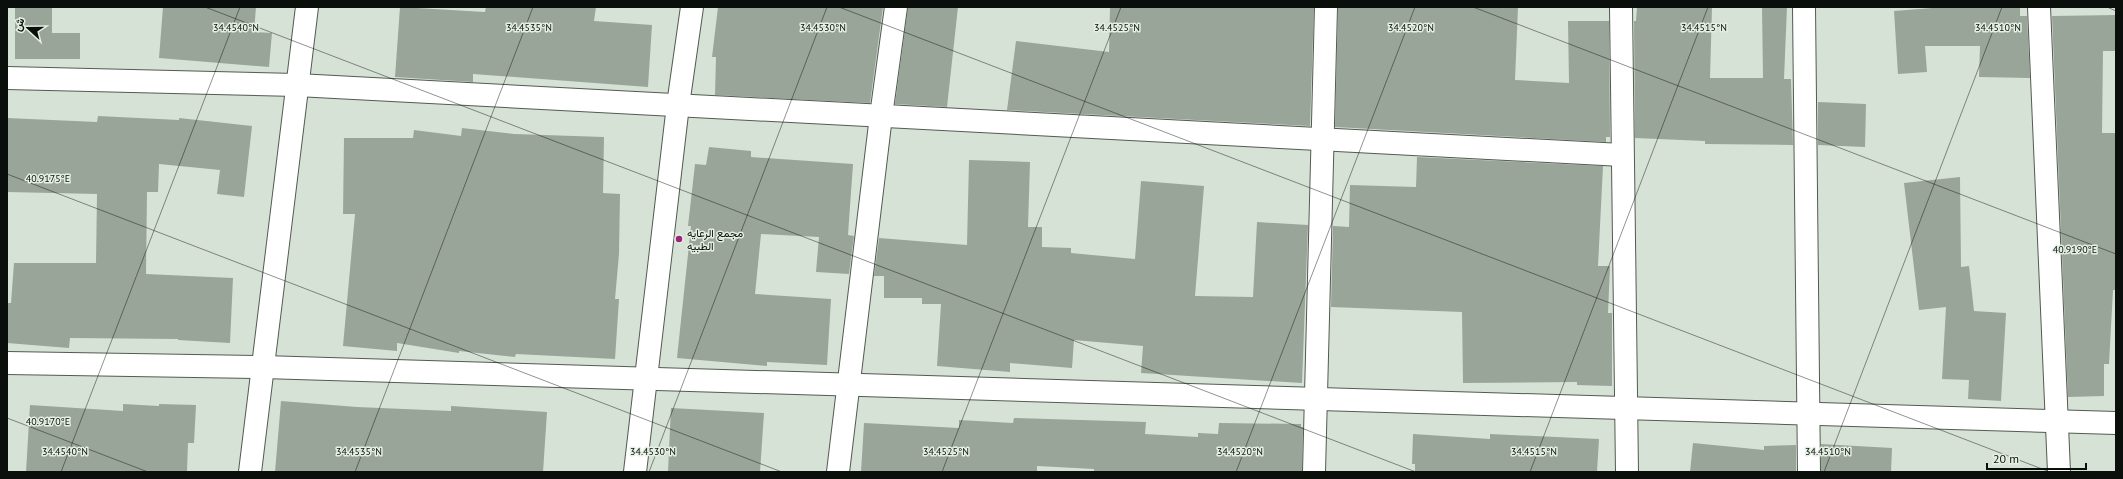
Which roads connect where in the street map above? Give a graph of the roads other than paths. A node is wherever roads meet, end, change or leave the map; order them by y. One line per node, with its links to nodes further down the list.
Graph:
1 (307, 7): 9 (street)
2 (692, 7): 10 (street)
3 (896, 7): 11 (street)
4 (1326, 7): 12 (street)
5 (1621, 7): 13 (street)
6 (1804, 7): 20 (street)
7 (2039, 7): 21 (street)
8 (7, 78): 9 (street)
9 (297, 85): 10 (street); 15 (street)
10 (678, 105): 11 (street); 16 (street)
11 (881, 116): 12 (street); 17 (street)
12 (1322, 139): 13 (street); 18 (street)
13 (1622, 155): 19 (street)
14 (7, 363): 15 (street)
15 (263, 367): 16 (street); 23 (street)
16 (647, 379): 17 (street); 24 (street)
17 (850, 384): 18 (street); 25 (street)
18 (1315, 399): 19 (street); 26 (street)
19 (1627, 408): 20 (street); 27 (street)
20 (1808, 413): 21 (street); 28 (street)
21 (2057, 421): 22 (street); 29 (street)
22 (2116, 423)
23 (250, 472)
24 (635, 472)
25 (838, 472)
26 (1314, 472)
27 (1627, 472)
28 (1809, 472)
29 (2059, 472)

